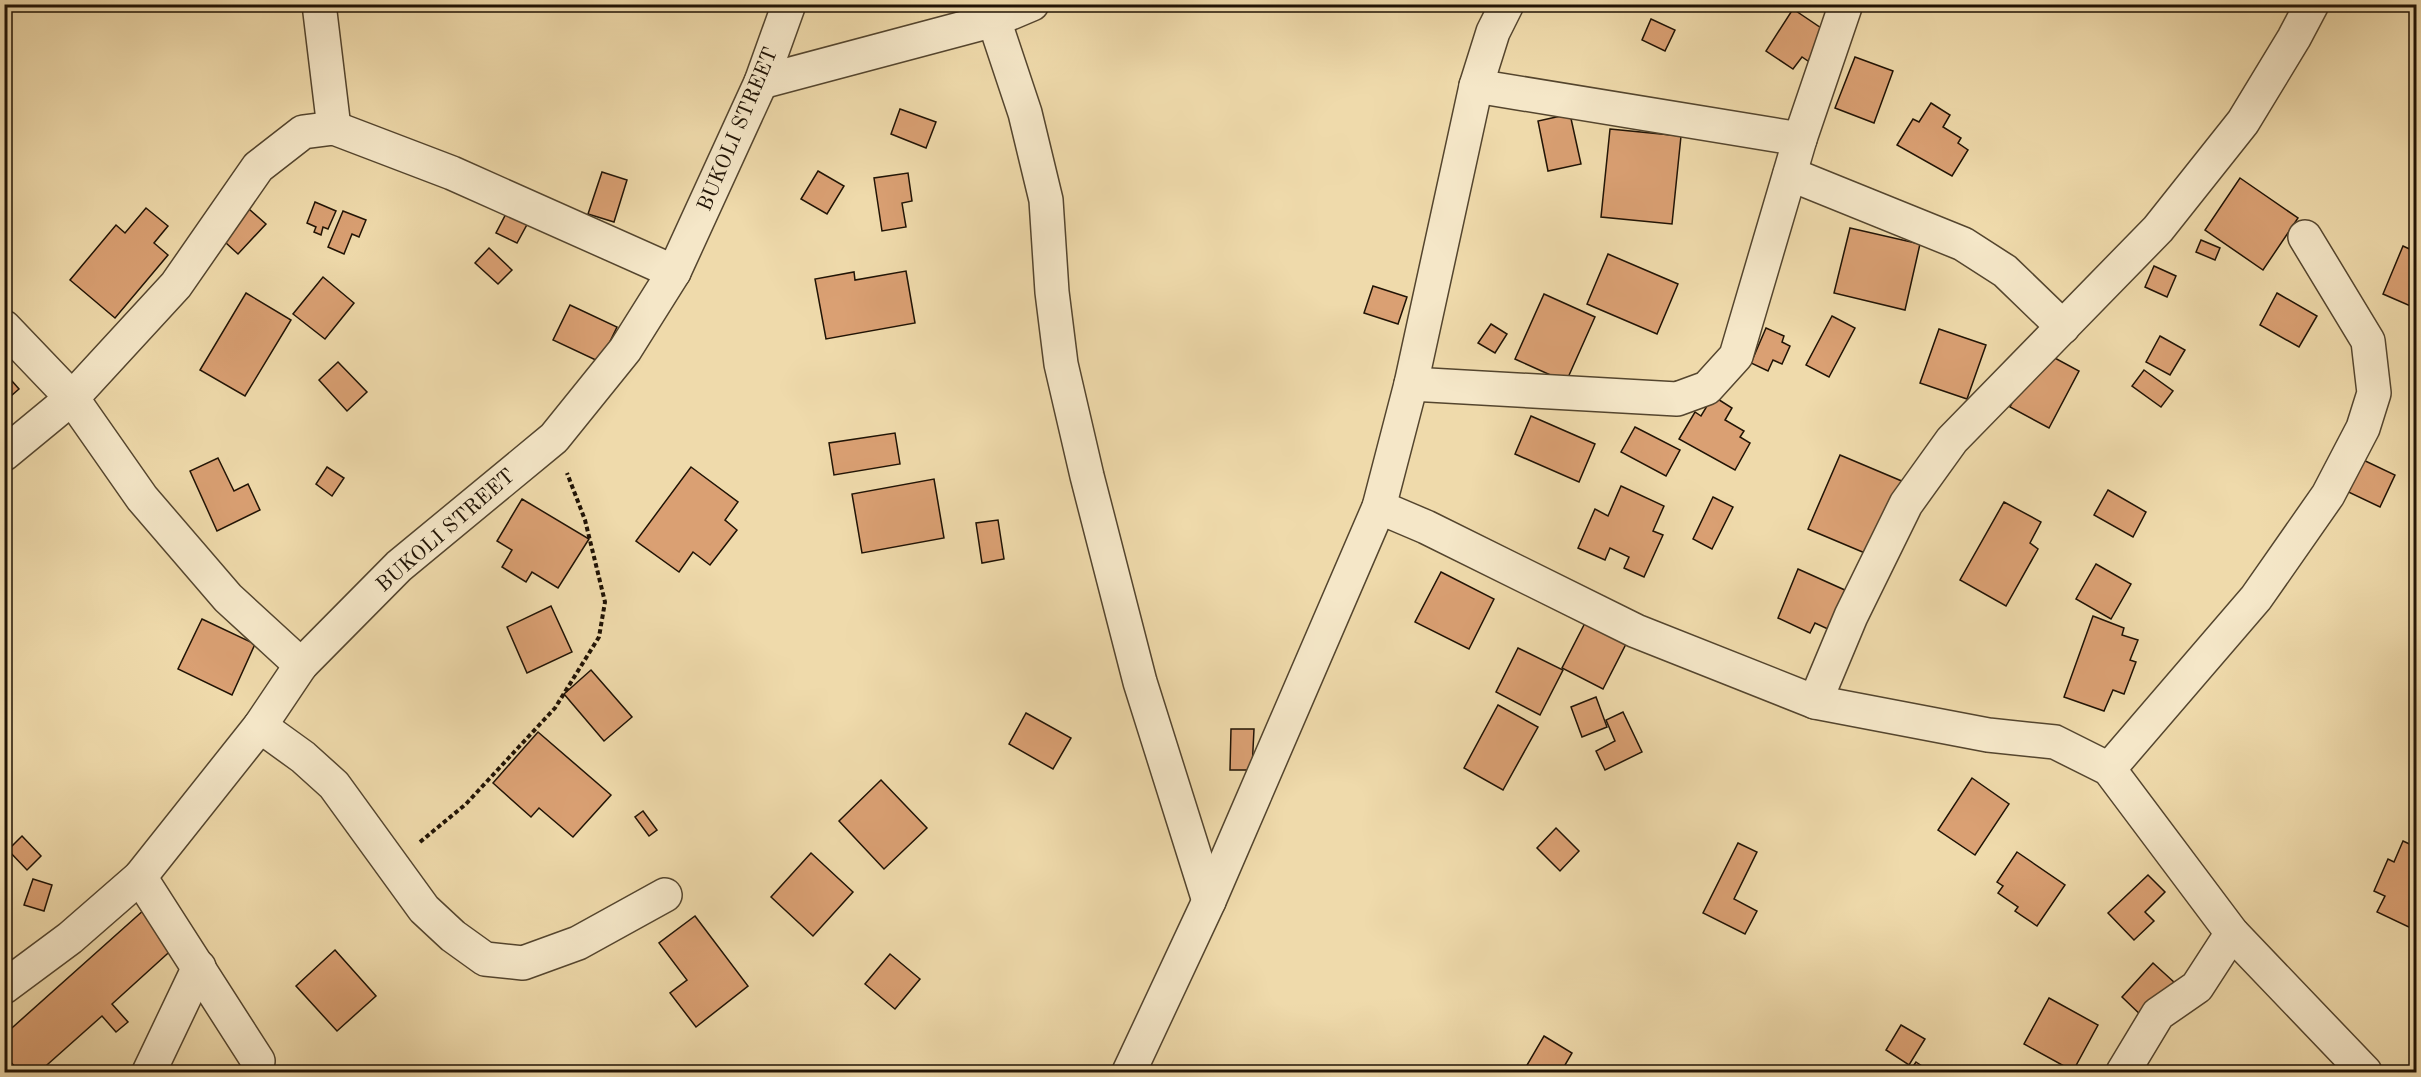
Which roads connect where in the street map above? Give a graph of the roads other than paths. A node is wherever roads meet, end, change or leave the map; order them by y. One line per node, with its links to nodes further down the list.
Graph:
1 (319, 4): 10 (street)
2 (789, 4): 8 (street, BUKOLI STREET)
3 (1032, 4): 7 (street)
4 (1507, 4): 9 (street)
5 (1846, 4): 11 (street)
6 (2312, 4): 16 (street)
7 (993, 20): 8 (street); 27 (street)
8 (761, 82): 14 (street, BUKOLI STREET)
9 (1476, 86): 11 (street); 17 (street)
10 (334, 128): 14 (street); 18 (street)
11 (1800, 139): 12 (street)
12 (1790, 174): 16 (street); 17 (street)
13 (2305, 237): 24 (street)
14 (674, 272): 21 (street, BUKOLI STREET)
15 (4, 327): 18 (street)
16 (2063, 327): 22 (street)
17 (1411, 384): 20 (street)
18 (72, 398): 19 (street); 21 (street)
19 (4, 454)
20 (1379, 507): 22 (street); 27 (street)
21 (301, 665): 23 (street, BUKOLI STREET)
22 (1815, 702): 24 (street)
23 (260, 726): 25 (street, BUKOLI STREET); 26 (street)
24 (2109, 769): 28 (street)
25 (140, 877): 29 (street); 30 (street, BUKOLI STREET)
26 (665, 895)
27 (1209, 902): 33 (street)
28 (2232, 933): 34 (street); 35 (street)
29 (199, 967): 31 (street); 32 (street)
30 (4, 987)
31 (258, 1061)
32 (149, 1072)
33 (1129, 1072)
34 (2123, 1072)
35 (2365, 1072)

